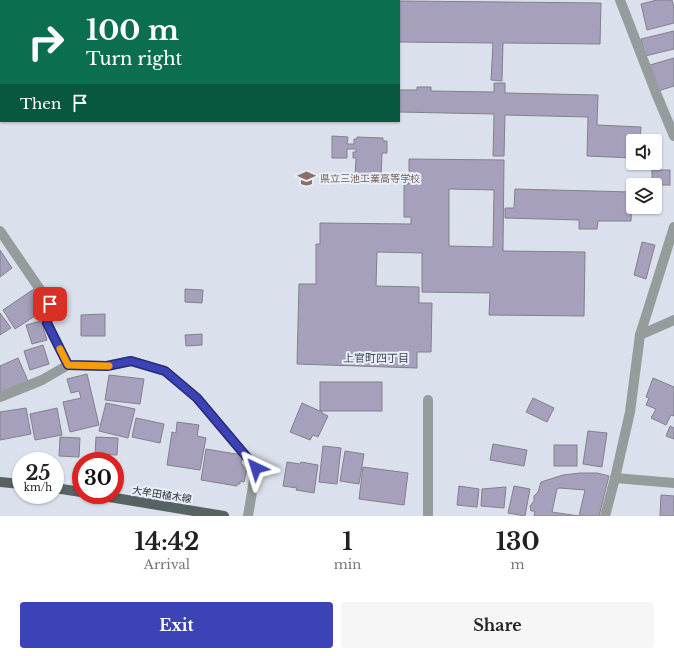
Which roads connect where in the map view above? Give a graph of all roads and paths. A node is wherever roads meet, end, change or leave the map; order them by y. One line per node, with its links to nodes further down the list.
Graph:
1 (620, 0): 2 (street)
2 (674, 136)
3 (674, 227): 6 (street)
4 (0, 231): 7 (street)
5 (674, 320): 6 (street)
6 (640, 335): 10 (street)
7 (68, 365): 8 (street); 16 (street)
8 (0, 397)
9 (428, 400): 17 (street)
10 (615, 478): 13 (street); 18 (street)
11 (0, 482): 12 (main road)
12 (12, 483)
13 (674, 483)
14 (124, 499): 15 (main road, 大牟田植木線)
15 (224, 516)
16 (248, 516)
17 (428, 516)
18 (605, 516)

